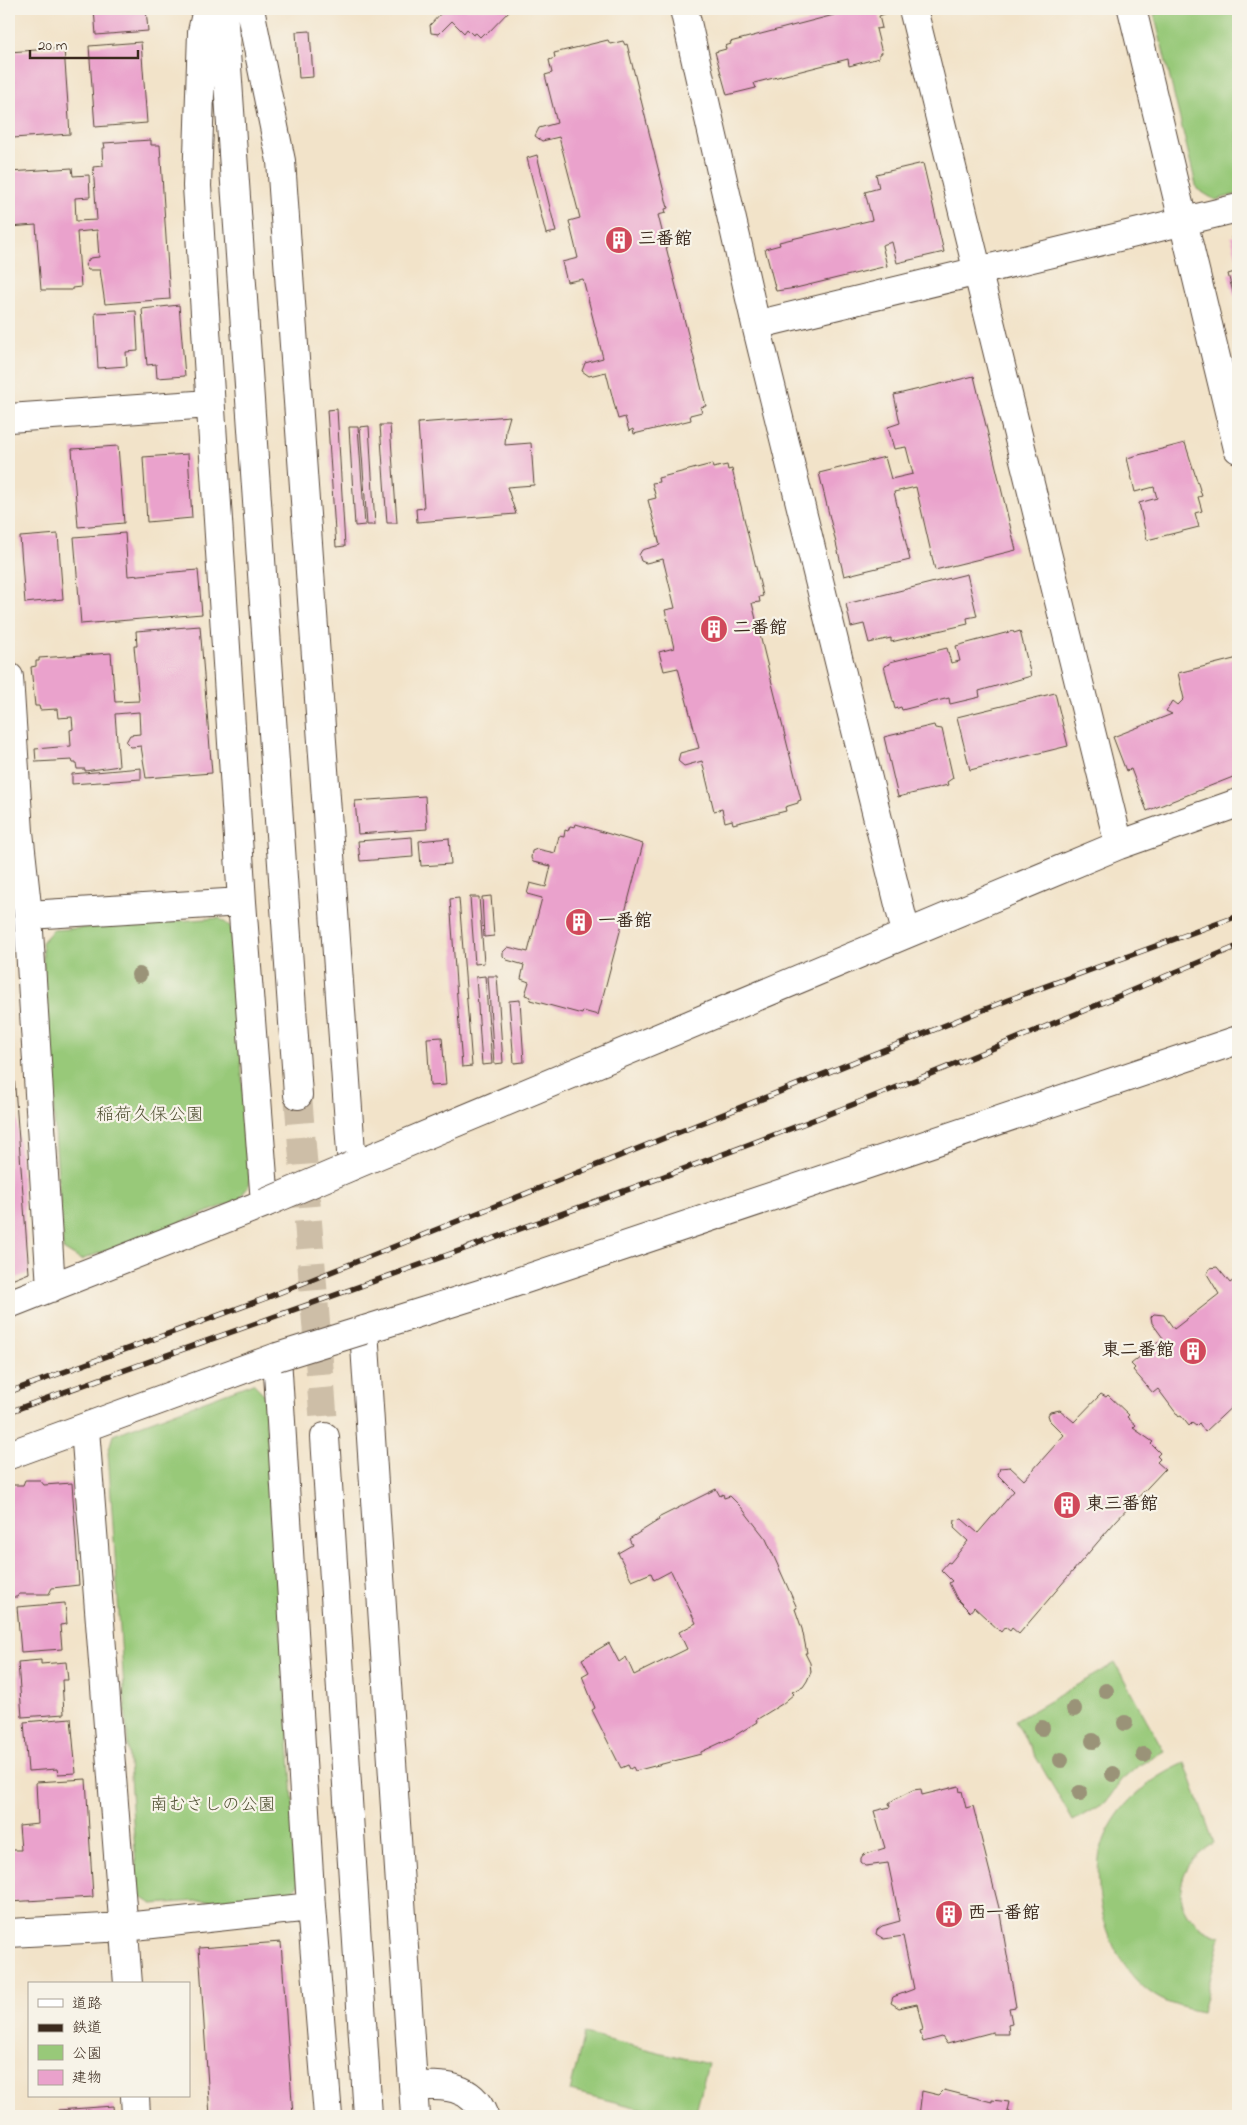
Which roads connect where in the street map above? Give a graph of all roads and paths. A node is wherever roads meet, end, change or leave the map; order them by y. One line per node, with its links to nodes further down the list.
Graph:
1 (207, 9): 11 (street)
2 (223, 9): 21 (street)
3 (250, 9): 22 (street)
4 (684, 9): 10 (street)
5 (913, 9): 9 (street)
6 (1132, 9): 8 (street)
7 (1238, 208): 8 (street)
8 (1183, 221): 9 (street); 13 (street)
9 (977, 270): 10 (street); 16 (street)
10 (756, 325): 19 (street)
11 (210, 404): 12 (street); 17 (street)
12 (9, 418)
13 (1238, 448)
14 (9, 678): 18 (street)
15 (1238, 803): 16 (street)
16 (1119, 845): 19 (street)
17 (242, 902): 18 (street); 23 (street)
18 (28, 915): 24 (street)
19 (906, 932): 22 (street)
20 (1238, 1040): 26 (street)
21 (298, 1095)
22 (352, 1166): 23 (street, bridge)
23 (265, 1203): 24 (street)
24 (51, 1288): 25 (street)
25 (9, 1304)
26 (364, 1330): 27 (street, bridge); 35 (street)
27 (278, 1357): 28 (street); 31 (street)
28 (85, 1429): 30 (street); 32 (street)
29 (325, 1437): 39 (street)
30 (9, 1455)
31 (311, 1907): 32 (street); 38 (street)
32 (125, 1927): 33 (street); 34 (street)
33 (9, 1933)
34 (128, 1982)
35 (413, 2086): 40 (street); 41 (street)
36 (134, 2098): 37 (street)
37 (136, 2116)
38 (328, 2116)
39 (368, 2116)
40 (415, 2116)
41 (484, 2116)

